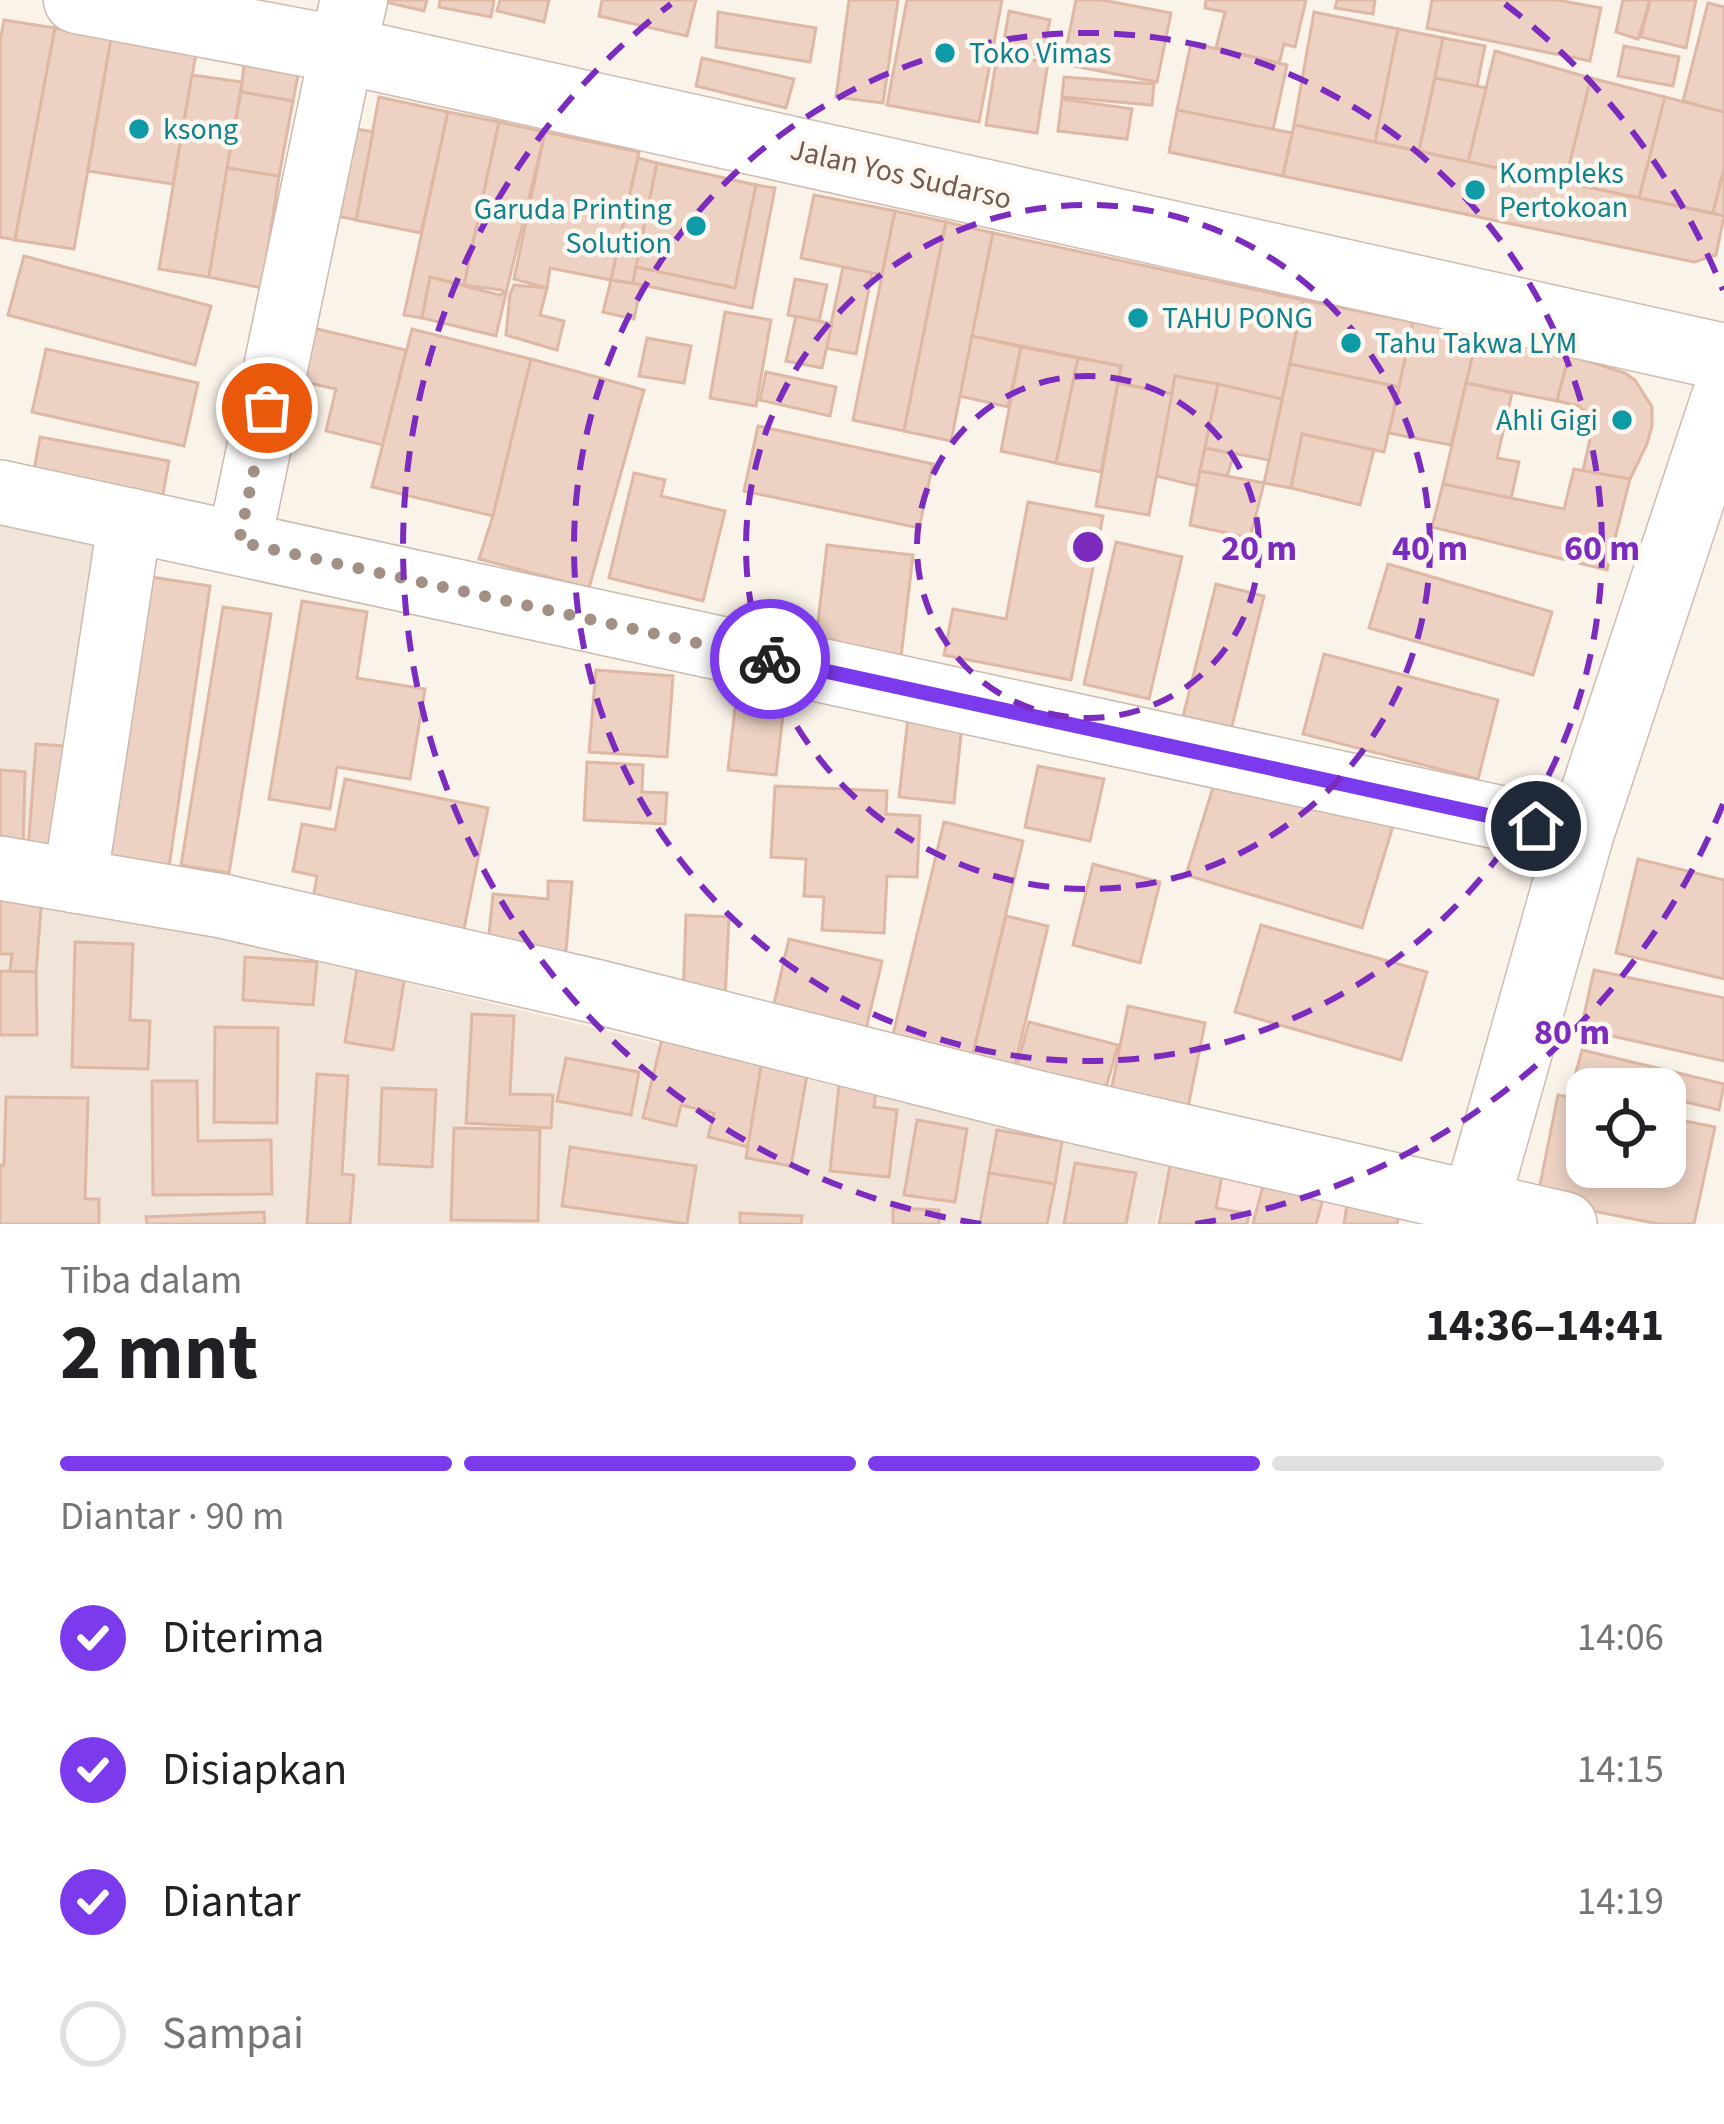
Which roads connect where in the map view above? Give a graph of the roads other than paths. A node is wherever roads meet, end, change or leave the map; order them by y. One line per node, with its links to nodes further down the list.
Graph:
1 (77, 0): 2 (main road, Jalan Yos Sudarso)
2 (348, 25): 3 (main road, Jalan Yos Sudarso); 7 (street)
3 (1724, 357)
4 (1724, 400): 8 (main road)
5 (0, 492): 6 (street)
6 (130, 520): 7 (street); 10 (street)
7 (239, 542): 8 (street)
8 (1580, 835): 11 (main road)
9 (0, 868): 10 (street)
10 (75, 880): 11 (street)
11 (1472, 1214): 12 (street)
12 (1565, 1224)

